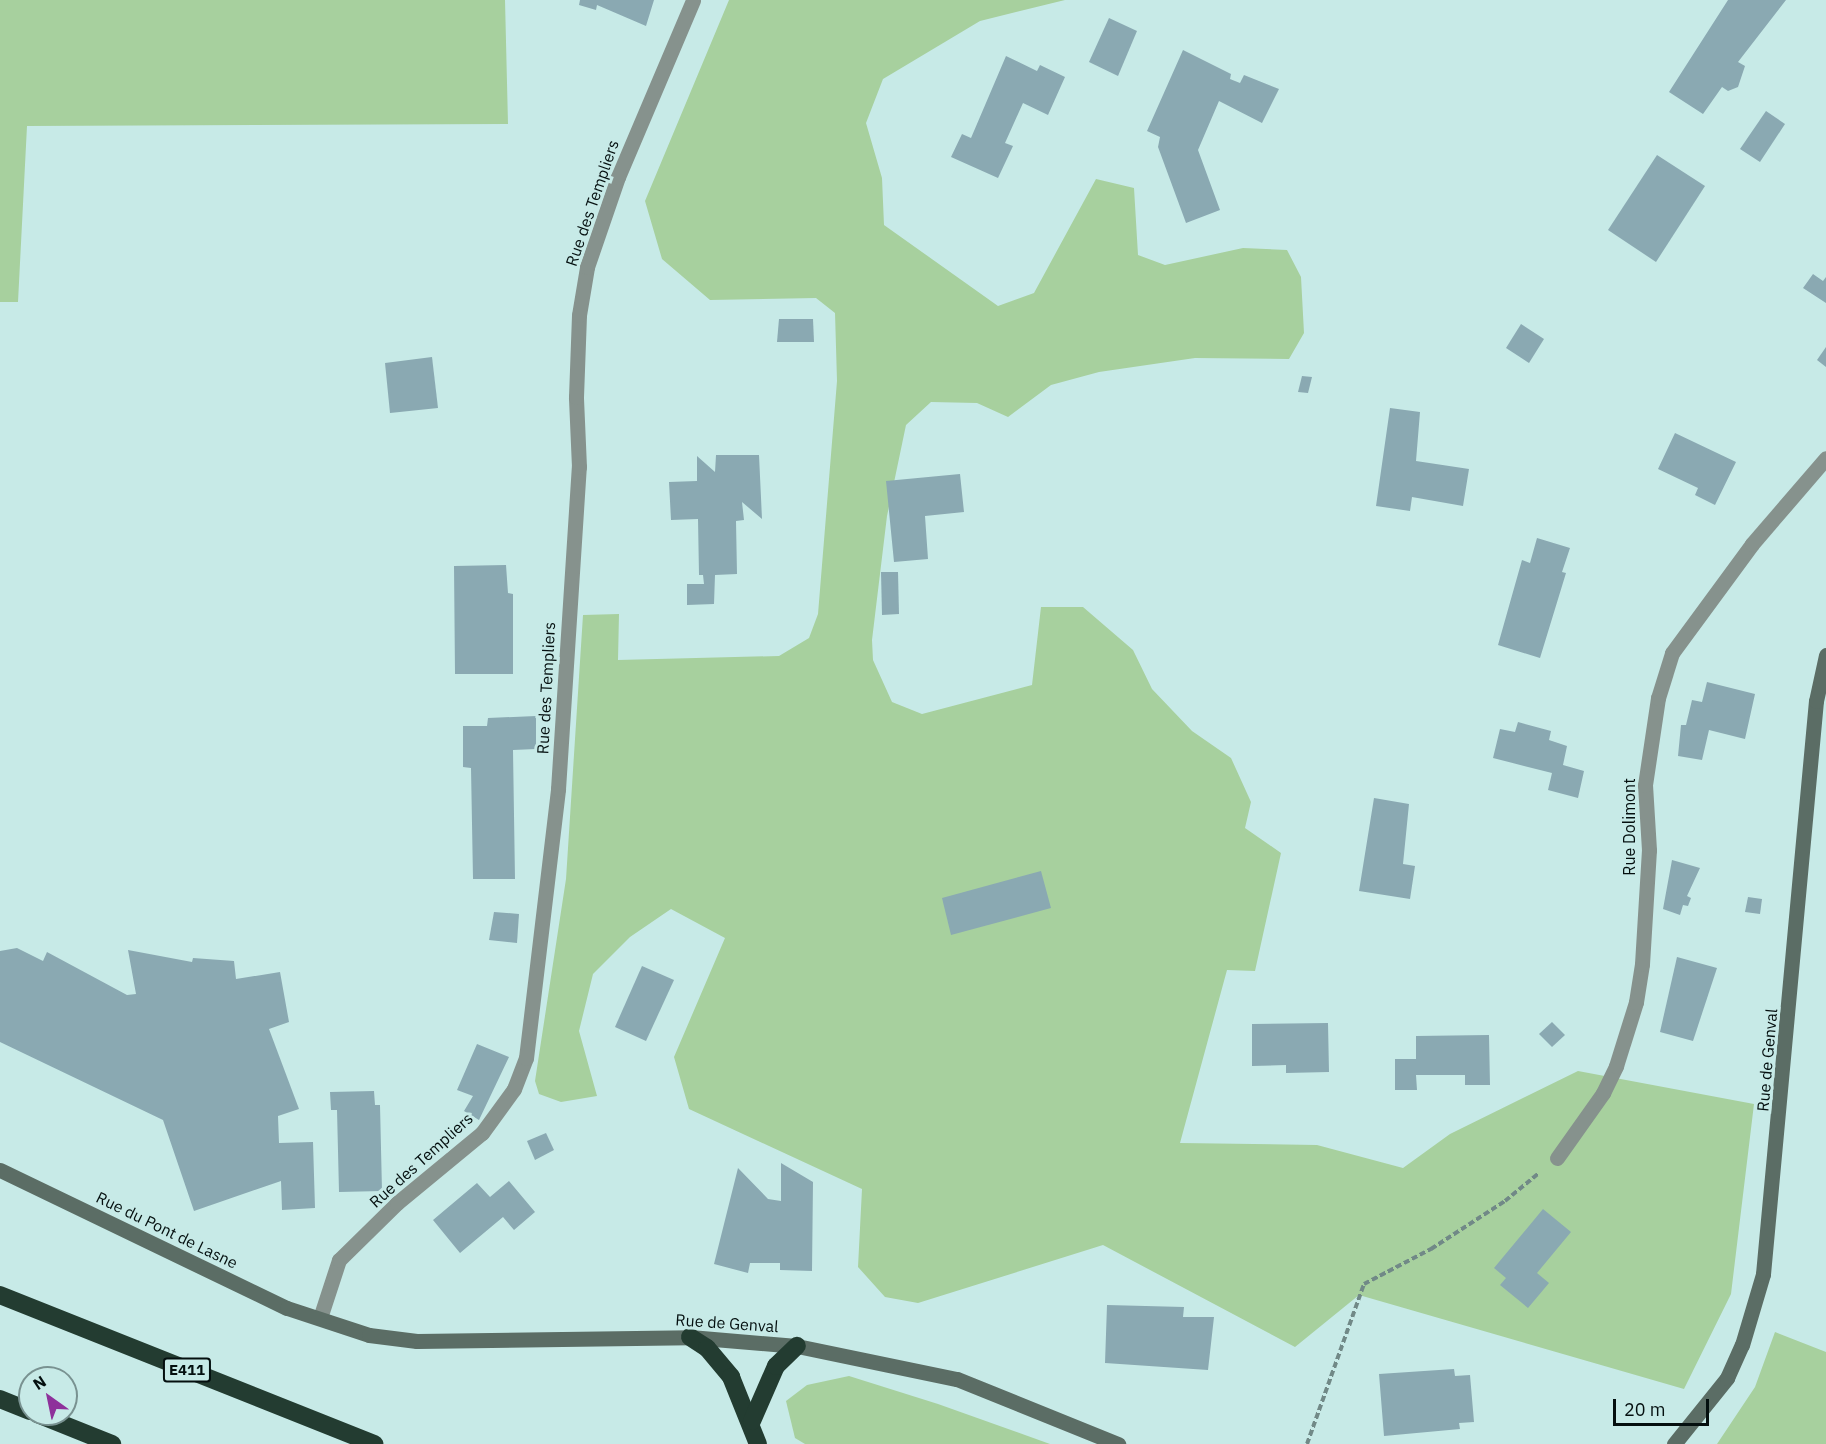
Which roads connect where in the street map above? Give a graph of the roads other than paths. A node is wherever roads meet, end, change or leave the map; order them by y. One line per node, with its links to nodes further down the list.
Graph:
1 (693, 0): 7 (street, Rue des Templiers)
2 (1826, 458): 4 (street, Rue Dolimont)
3 (1826, 655): 18 (street, Rue de Genval)
4 (1557, 1158)
5 (0, 1170): 7 (street, Rue du Pont de Lasne)
6 (0, 1295): 15 (highway, E411)
7 (320, 1318): 8 (street, Rue de Genval)
8 (690, 1337): 9 (street, Rue de Genval); 12 (highway)
9 (798, 1346): 12 (highway); 17 (street, Rue de Genval)
10 (0, 1399): 11 (highway)
11 (18, 1406)
12 (752, 1421): 16 (highway)
13 (67, 1426): 14 (highway)
14 (112, 1444)
15 (374, 1444)
16 (758, 1444)
17 (1118, 1444)
18 (1674, 1444)

